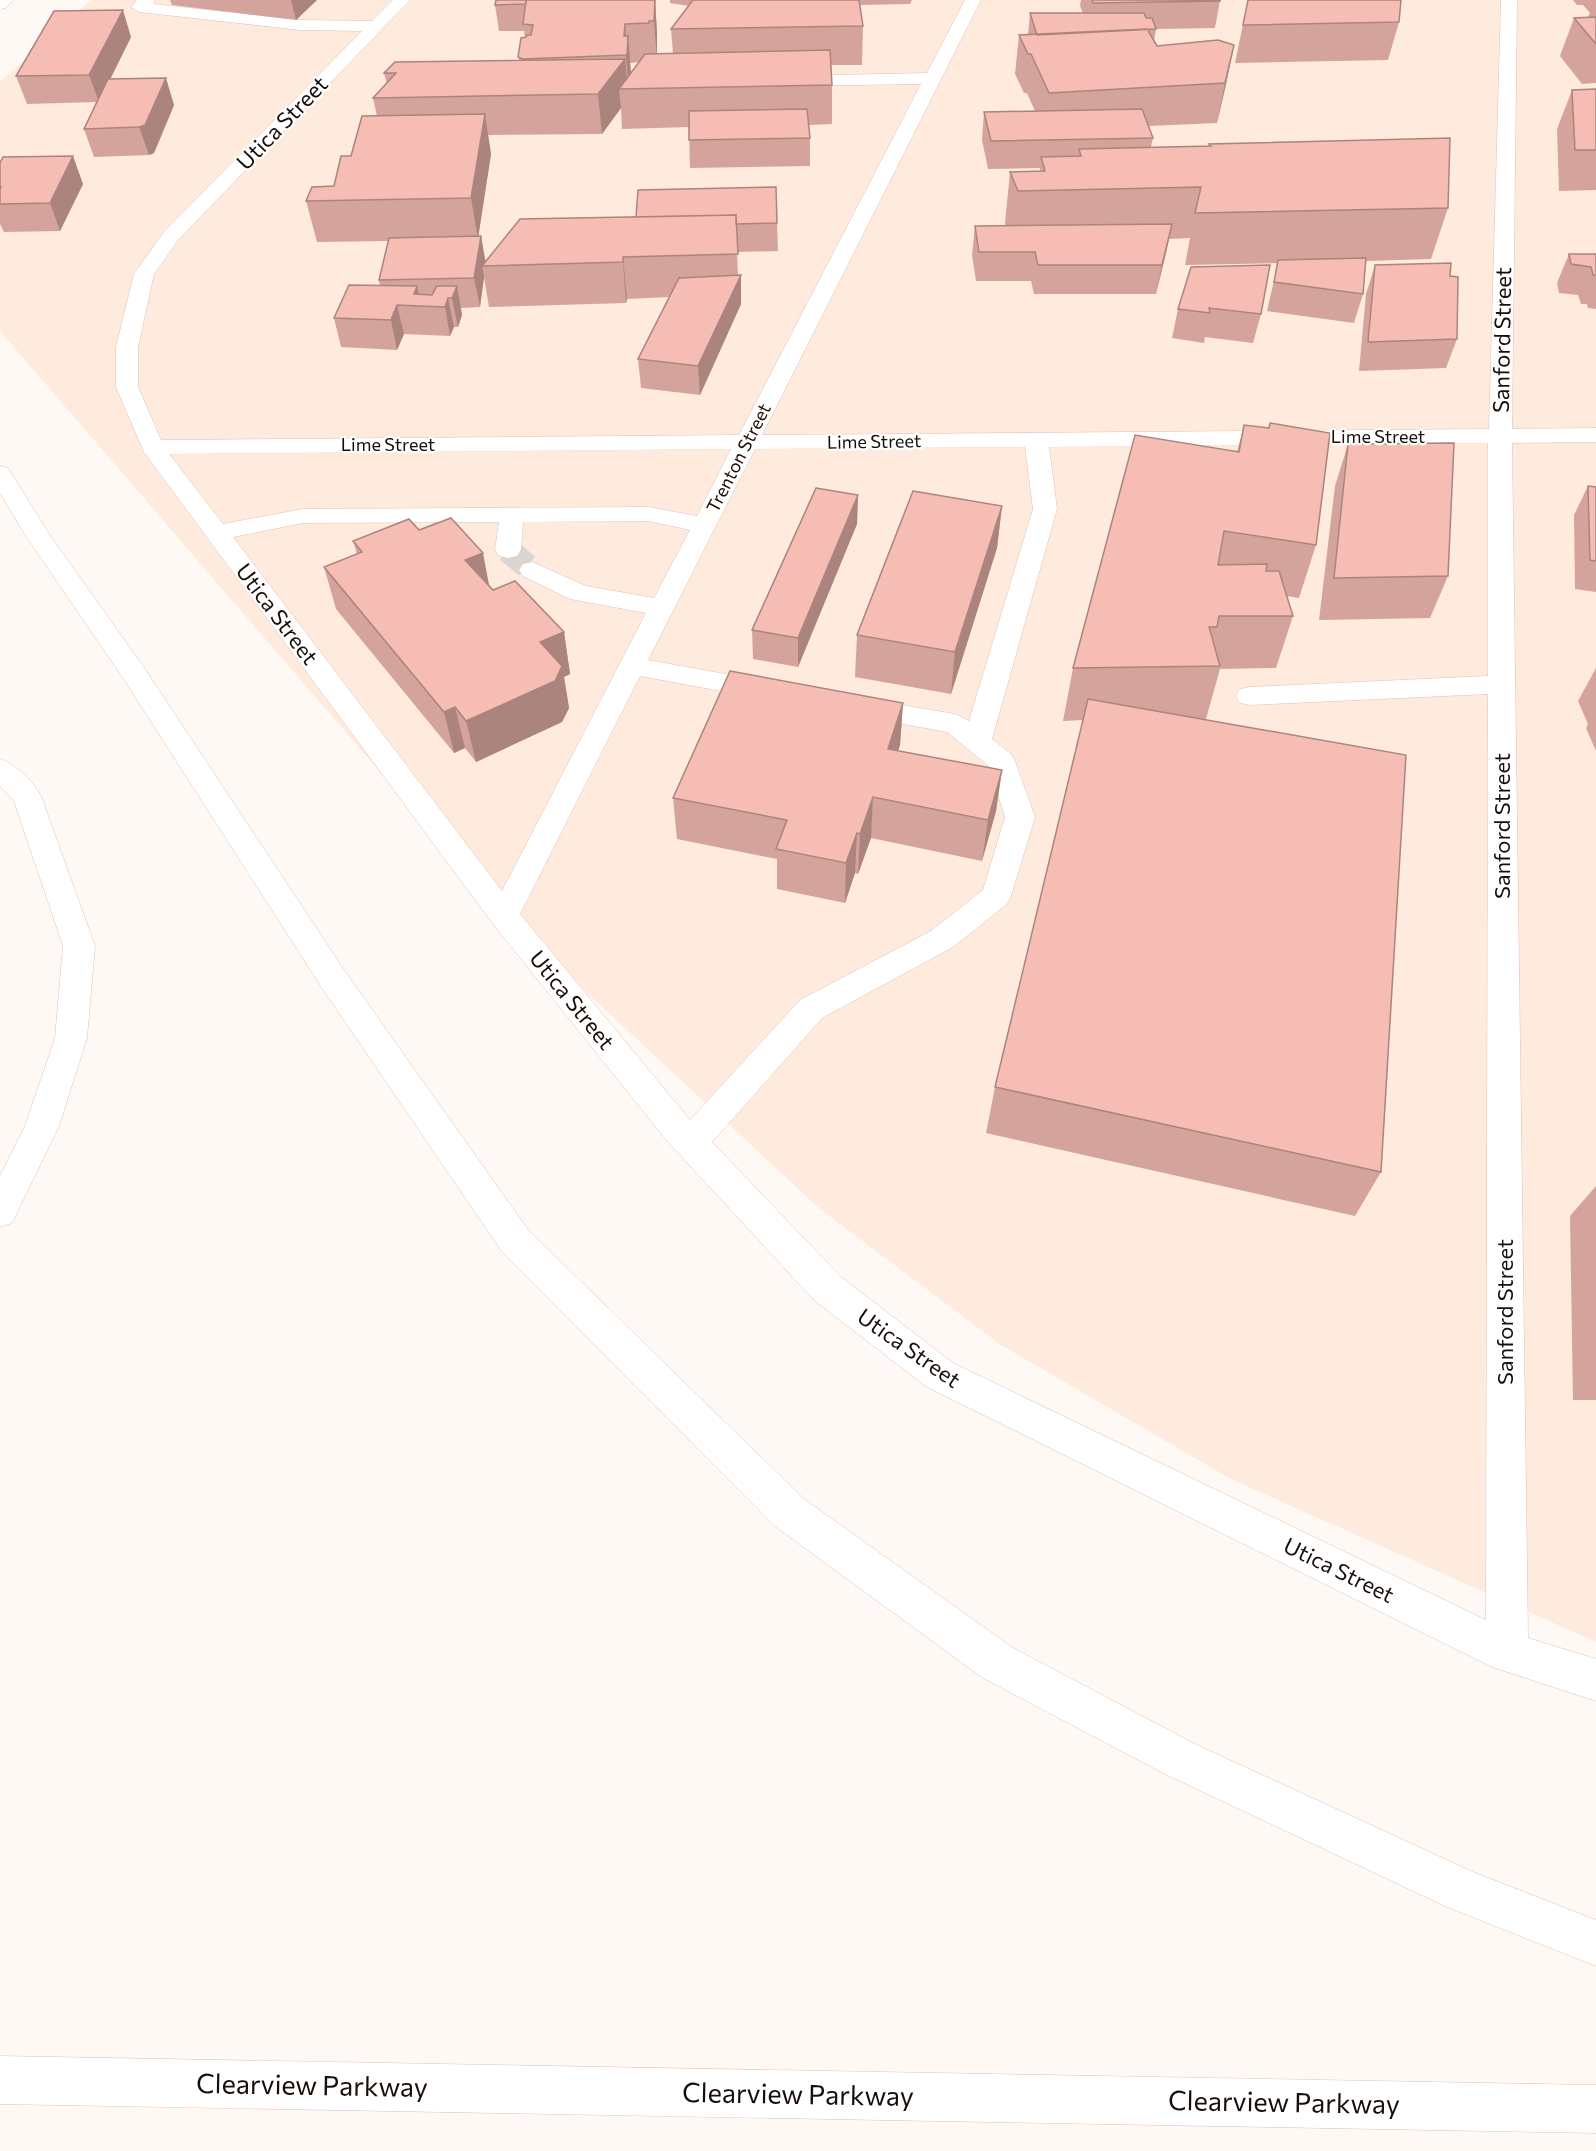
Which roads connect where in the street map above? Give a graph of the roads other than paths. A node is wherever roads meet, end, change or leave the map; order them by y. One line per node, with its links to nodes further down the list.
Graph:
1 (4, 0): 6 (main road)
2 (147, 0): 7 (main road)
3 (402, 0): 7 (main road, Utica Street)
4 (973, 0): 8 (main road, Trenton Street)
5 (1509, 0): 11 (main road, Sanford Street)
6 (0, 4)
7 (377, 26): 14 (main road, Utica Street)
8 (933, 78): 9 (main road); 13 (main road, Trenton Street)
9 (766, 81)
10 (1596, 435): 11 (main road, Lime Street)
11 (1500, 436): 12 (main road, Lime Street); 23 (main road, Sanford Street)
12 (1036, 440): 13 (main road, Lime Street); 27 (main road)
13 (747, 443): 14 (main road, Lime Street); 17 (main road, Trenton Street)
14 (152, 447): 18 (main road, Utica Street)
15 (0, 473): 34 (main road)
16 (512, 515): 17 (main road); 18 (main road); 19 (main road)
17 (705, 525): 21 (main road, Trenton Street)
18 (216, 533): 29 (main road, Utica Street)
19 (508, 550)
20 (532, 570): 21 (main road)
21 (663, 608): 22 (main road, Trenton Street)
22 (632, 666): 24 (main road); 29 (main road, Trenton Street)
23 (1501, 684): 25 (main road); 32 (main road, Sanford Street)
24 (794, 695)
25 (1250, 696)
26 (828, 701): 27 (main road)
27 (977, 742): 30 (main road)
28 (0, 769): 31 (main road)
29 (504, 916): 30 (main road, Utica Street)
30 (690, 1143): 32 (main road, Utica Street)
31 (0, 1212)
32 (1508, 1652): 33 (main road, Utica Street)
33 (1596, 1680)
34 (1596, 1942)
35 (0, 2080): 36 (main road, Clearview Parkway)
36 (1596, 2109)

